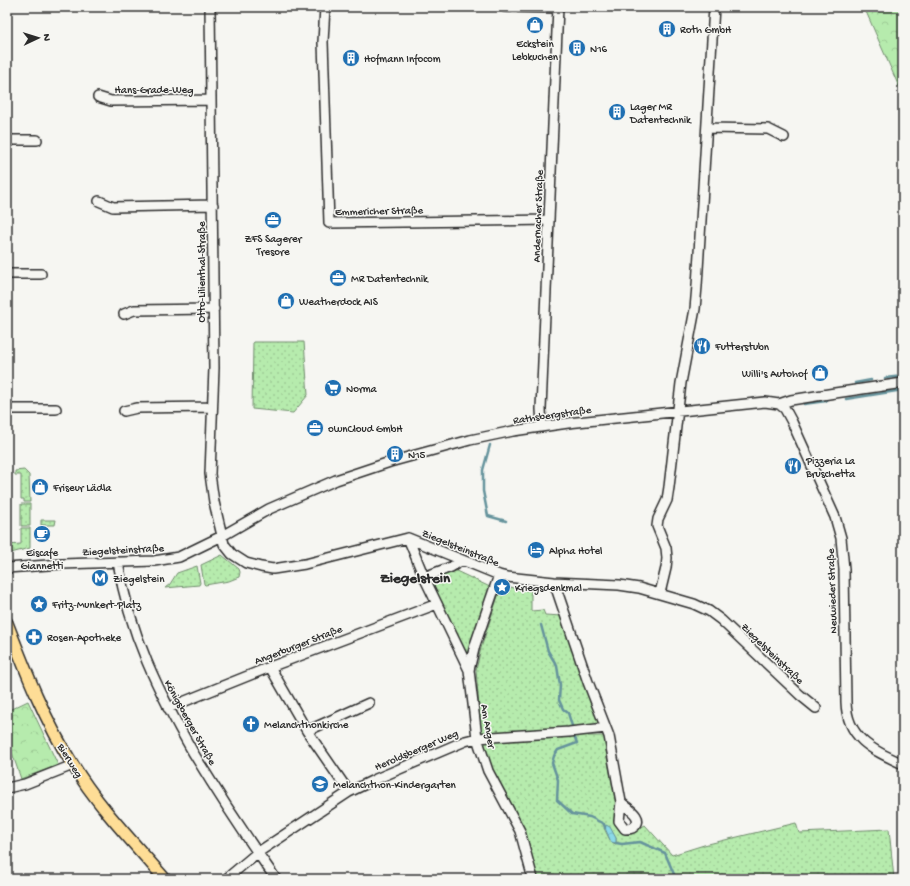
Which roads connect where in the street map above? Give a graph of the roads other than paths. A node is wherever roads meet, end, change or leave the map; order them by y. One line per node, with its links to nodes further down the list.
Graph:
1 (210, 7): 7 (street, Otto-Lilienthal-Straße)
2 (325, 7): 14 (street, Emmericher Straße)
3 (505, 7): 5 (street)
4 (714, 7): 8 (street)
5 (558, 8): 14 (street, Andernacher Straße)
6 (98, 97): 7 (street, Hans-Grade-Weg)
7 (211, 100): 13 (street, Otto-Lilienthal-Straße)
8 (708, 128): 9 (street); 24 (street)
9 (784, 137)
10 (7, 140): 11 (street)
11 (37, 140)
12 (99, 201): 13 (street)
13 (213, 205): 17 (street, Otto-Lilienthal-Straße)
14 (549, 220): 26 (street, Andernacher Straße)
15 (7, 274): 16 (street)
16 (41, 274)
17 (214, 309): 18 (street); 21 (street, Otto-Lilienthal-Straße)
18 (124, 314)
19 (903, 383): 20 (street, Rathsbergstraße)
20 (779, 404): 24 (street, Rathsbergstraße); 46 (street, Neuwieder Straße)
21 (212, 407): 25 (street); 27 (street, Otto-Lilienthal-Straße)
22 (7, 409): 23 (street)
23 (56, 409)
24 (678, 411): 26 (street, Rathsbergstraße); 35 (street)
25 (124, 412)
26 (542, 427): 27 (street, Rathsbergstraße)
27 (222, 536): 28 (street, Ziegelsteinstraße); 30 (street, Ziegelsteinstraße)
28 (408, 538): 29 (street, Ziegelsteinstraße); 33 (street, Am Anger)
29 (461, 561): 32 (street, Ziegelsteinstraße); 33 (street)
30 (118, 562): 31 (street, Ziegelsteinstraße); 41 (street, Königsberger Straße)
31 (7, 568)
32 (499, 575): 34 (street, Ziegelsteinstraße); 39 (street)
33 (424, 577): 36 (street, Am Anger)
34 (554, 582): 35 (street, Ziegelsteinstraße); 43 (street)
35 (660, 593): 42 (street, Ziegelsteinstraße)
36 (437, 604): 38 (street, Angerburger Straße); 39 (street, Am Anger)
37 (7, 623): 47 (main road, Bierweg)
38 (270, 667): 41 (street, Angerburger Straße); 44 (street)
39 (469, 670): 45 (street, Am Anger)
40 (369, 702): 44 (street)
41 (168, 708): 51 (street, Königsberger Straße)
42 (816, 708)
43 (606, 728): 45 (street, Heroldsberger Weg); 50 (street)
44 (307, 731): 49 (street)
45 (477, 738): 49 (street, Heroldsberger Weg); 55 (street, Am Anger)
46 (903, 764)
47 (73, 766): 48 (street); 52 (main road, Bierweg)
48 (7, 788)
49 (349, 792): 51 (street, Heroldsberger Weg)
50 (621, 802)
51 (257, 853): 53 (street, Heroldsberger Weg); 54 (street, Königsberger Straße)
52 (165, 879)
53 (226, 879)
54 (276, 879)
55 (533, 879)

